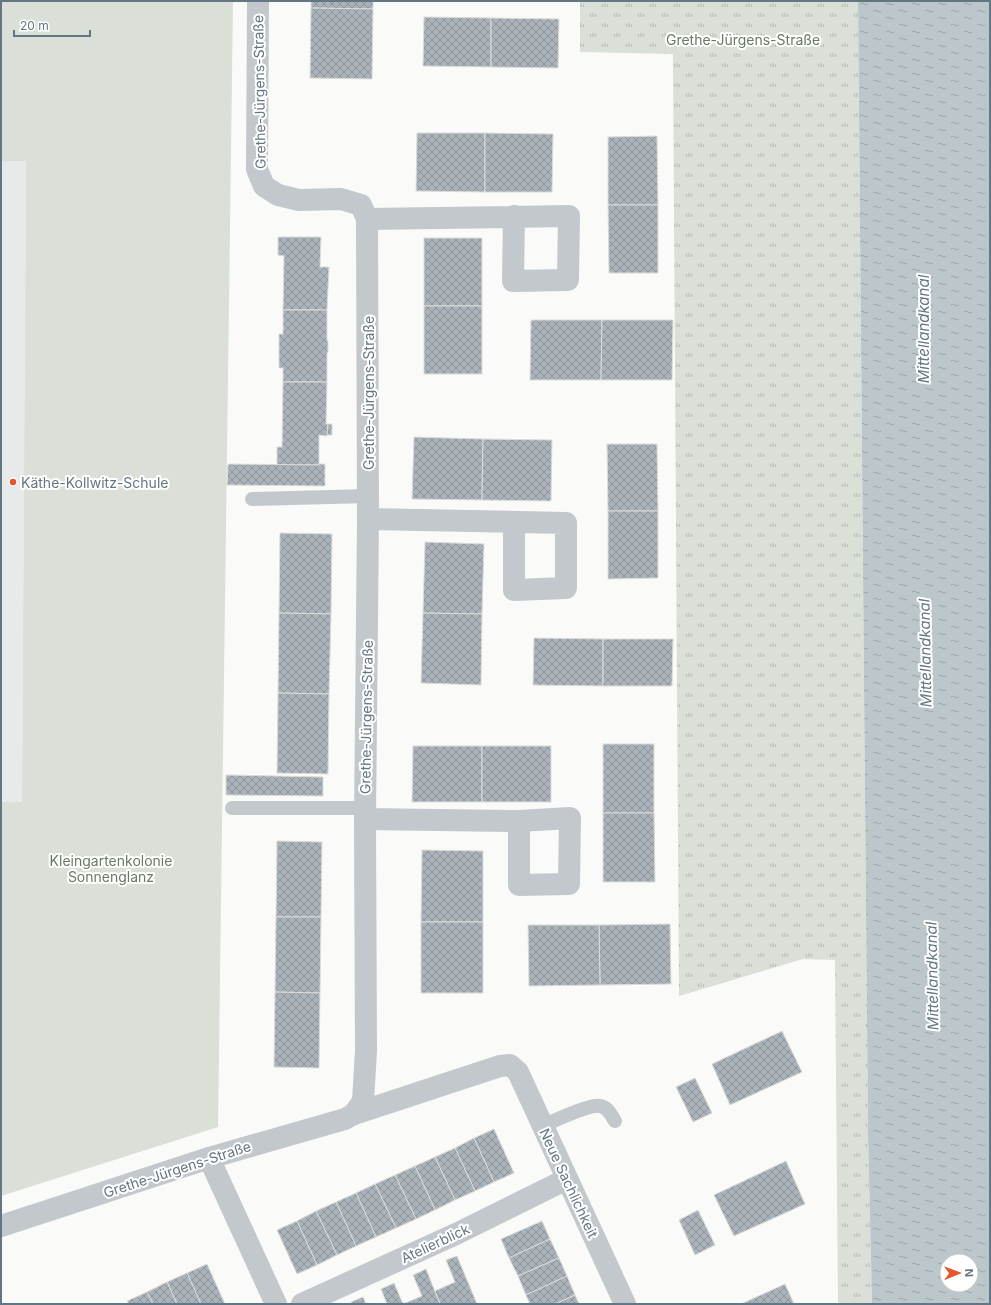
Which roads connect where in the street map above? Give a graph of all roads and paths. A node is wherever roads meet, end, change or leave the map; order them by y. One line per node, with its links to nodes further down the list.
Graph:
1 (258, 1): 3 (street, Grethe-Jürgens-Straße)
2 (514, 216): 3 (street)
3 (367, 219): 4 (street, Grethe-Jürgens-Straße)
4 (368, 496): 5 (lane); 6 (street, Grethe-Jürgens-Straße)
5 (252, 499)
6 (368, 519): 7 (street); 9 (street, Grethe-Jürgens-Straße)
7 (514, 522)
8 (232, 808): 9 (lane)
9 (365, 813): 10 (street); 12 (street, Grethe-Jürgens-Straße)
10 (519, 820)
11 (510, 1065): 12 (street, Grethe-Jürgens-Straße); 14 (street, Neue Sachlichkeit)
12 (354, 1114): 15 (street, Grethe-Jürgens-Straße)
13 (615, 1121): 14 (lane)
14 (542, 1126): 16 (street, Neue Sachlichkeit)
15 (208, 1158): 17 (street, Grethe-Jürgens-Straße); 18 (street)
16 (567, 1180): 19 (street, Atelierblick); 20 (street, Neue Sachlichkeit)
17 (1, 1226)
18 (276, 1304)
19 (302, 1304)
20 (625, 1304)

